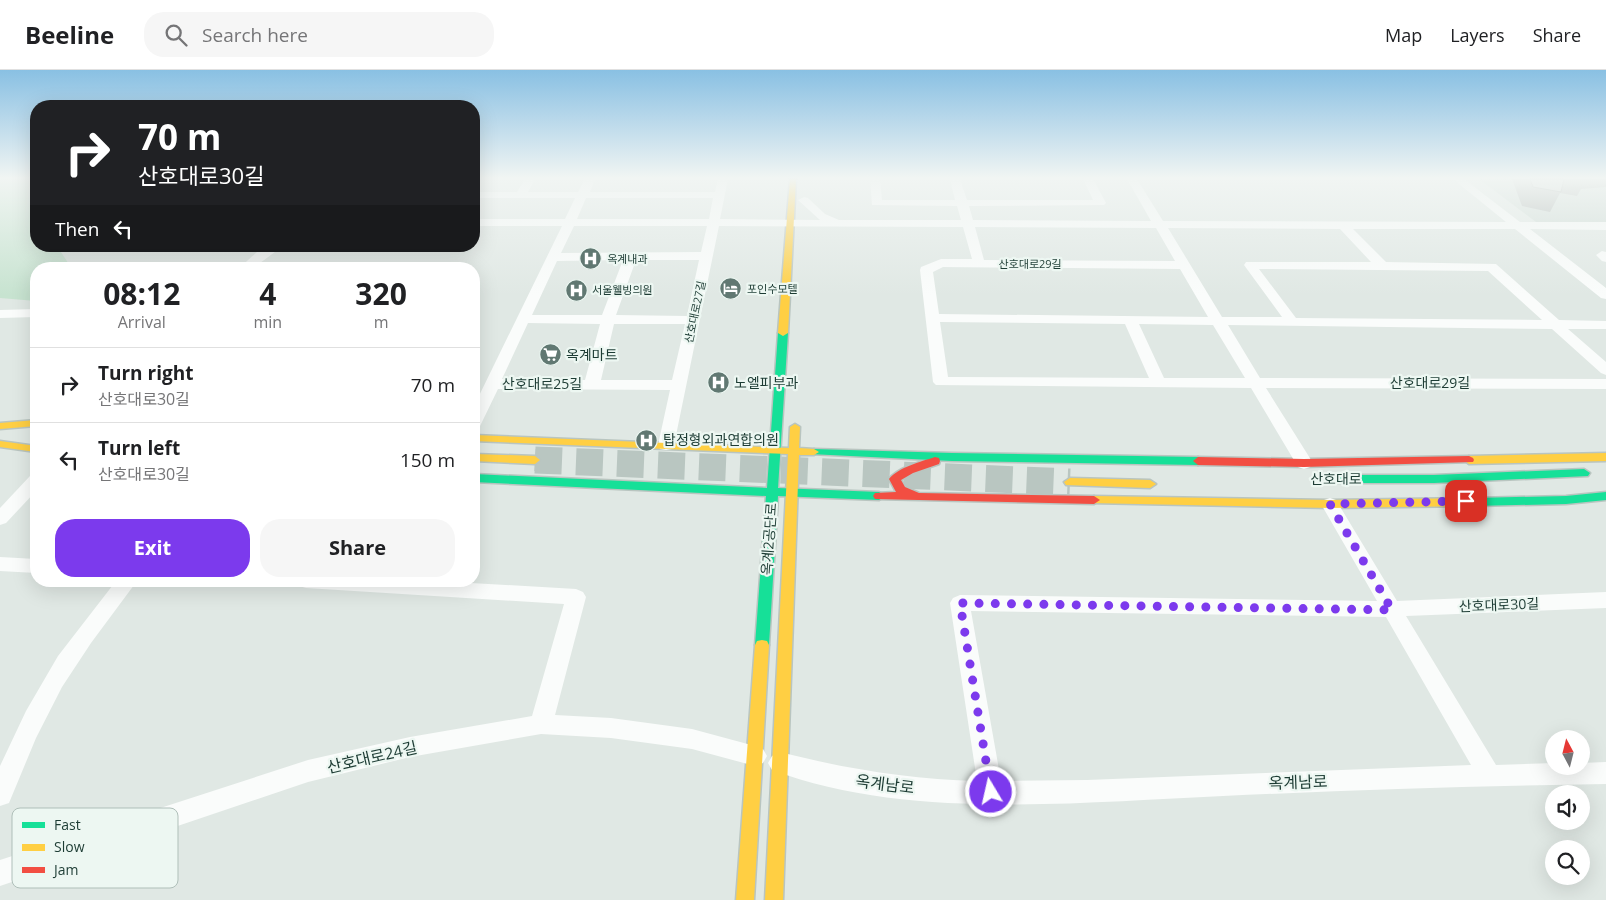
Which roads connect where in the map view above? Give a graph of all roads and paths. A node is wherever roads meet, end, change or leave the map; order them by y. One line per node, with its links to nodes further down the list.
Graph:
1 (571, 218): 10 (street, 산호대로25길)
2 (715, 218): 11 (street, 산호대로27길)
3 (790, 218): 12 (street, 옥계2공단로)
4 (804, 218): 19 (street)
5 (826, 218): 13 (street)
6 (966, 218): 14 (street)
7 (1156, 218): 15 (street)
8 (1507, 218): 17 (street)
9 (480, 222): 10 (street)
10 (569, 223): 11 (street); 21 (street, 산호대로25길)
11 (714, 224): 12 (street); 23 (street, 산호대로27길)
12 (790, 224): 19 (street); 59 (street, 옥계2공단로)
13 (843, 224): 14 (street); 19 (street)
14 (968, 225): 15 (street); 25 (street)
15 (1160, 225): 16 (street); 26 (street)
16 (1344, 226): 17 (street); 27 (street)
17 (1518, 226): 18 (street); 28 (street)
18 (1606, 226)
19 (804, 229)
20 (266, 252): 24 (street)
21 (553, 256): 22 (street); 32 (street, 산호대로25길)
22 (632, 256): 23 (street); 33 (street, 산호대로25길)
23 (707, 256): 34 (street, 산호대로27길)
24 (252, 262)
25 (979, 263): 26 (street, 산호대로29길); 31 (street, 산호대로29길)
26 (1184, 265): 36 (street)
27 (1383, 266): 37 (street); 38 (street)
28 (1606, 295)
29 (30, 313): 30 (street)
30 (0, 314)
31 (933, 318): 35 (street); 41 (street, 산호대로29길)
32 (523, 319): 33 (street); 43 (street, 산호대로25길)
33 (608, 319): 34 (street); 44 (street, 산호대로25길)
34 (693, 320): 46 (street, 산호대로27길)
35 (1130, 320): 36 (street); 41 (street)
36 (1218, 321): 37 (street); 42 (street)
37 (1292, 322): 38 (street)
38 (1555, 325): 39 (street); 40 (street)
39 (1606, 325)
40 (1606, 370)
41 (1158, 382): 42 (street, 산호대로29길)
42 (1255, 383): 45 (street, 산호대로29길); 65 (street)
43 (492, 384): 44 (street, 산호대로25길); 47 (street, 산호대로25길)
44 (592, 384): 46 (street, 산호대로25길)
45 (1606, 384)
46 (679, 385): 61 (street, 산호대로27길)
47 (480, 409)
48 (796, 417): 60 (street, 옥계2공단로)
49 (30, 424): 50 (street)
50 (0, 426)
51 (30, 431): 52 (street)
52 (0, 432)
53 (0, 438): 54 (street)
54 (30, 438)
55 (480, 438): 61 (street)
56 (0, 444): 57 (street)
57 (30, 448)
58 (480, 450): 63 (street)
59 (775, 450): 60 (street); 61 (street); 75 (street, 옥계2공단로)
60 (794, 450): 62 (street); 76 (street, 옥계2공단로)
61 (670, 451)
62 (952, 456): 65 (street); 79 (street)
63 (480, 457)
64 (1606, 457): 65 (street)
65 (1304, 463)
66 (1596, 472): 70 (street, 산호대로)
67 (662, 476): 72 (street)
68 (480, 478): 72 (street)
69 (1068, 478): 71 (street)
70 (1318, 479)
71 (1163, 480)
72 (627, 484): 75 (street)
73 (1585, 484): 77 (street, 산호대로)
74 (30, 486): 80 (street)
75 (772, 493): 76 (street); 88 (street, 옥계2공단로)
76 (792, 494): 79 (street); 89 (street, 옥계2공단로)
77 (1329, 495): 78 (street); 79 (street); 86 (street)
78 (1606, 496)
79 (923, 498)
80 (0, 519)
81 (0, 564): 82 (street)
82 (30, 566)
83 (122, 587): 93 (street)
84 (431, 587): 87 (street)
85 (1606, 600): 86 (street, 산호대로30길)
86 (1392, 610): 91 (street); 92 (street, 산호대로30길)
87 (541, 724): 88 (street, 산호대로24길); 94 (street, 산호대로24길)
88 (755, 756): 97 (street, 옥계2공단로)
89 (780, 764): 92 (street, 옥계남로); 98 (street, 옥계2공단로)
90 (1606, 773): 91 (street, 옥계남로)
91 (1489, 775): 92 (street, 옥계남로)
92 (991, 792)
93 (0, 795)
94 (178, 814)
95 (12, 869): 96 (street, 산호대로24길)
96 (0, 873)
97 (745, 900)
98 (774, 900)

